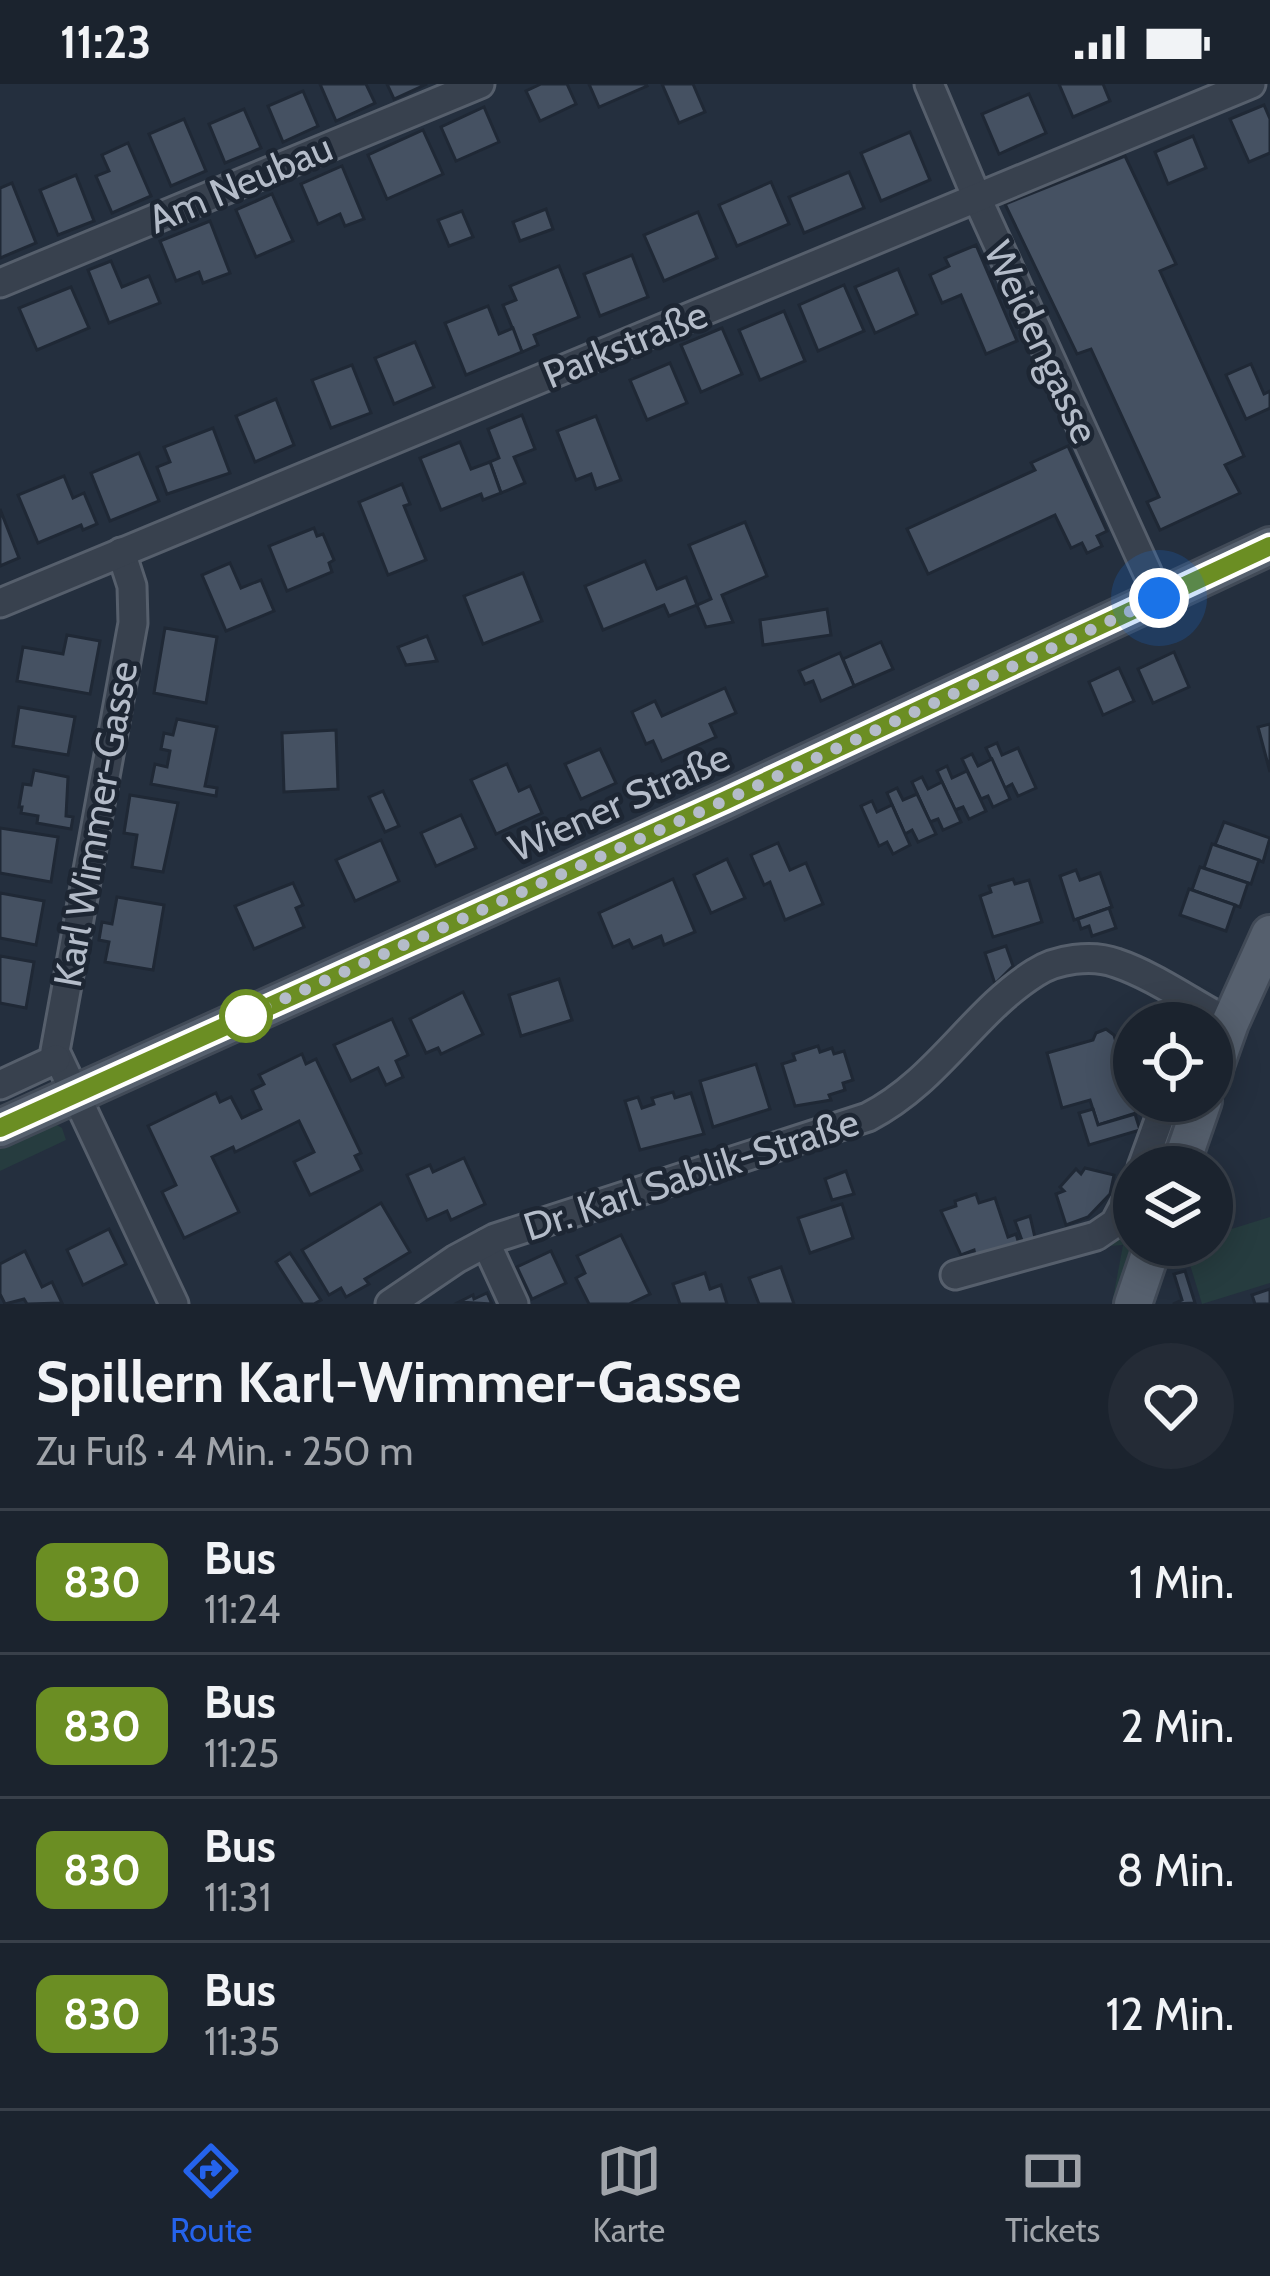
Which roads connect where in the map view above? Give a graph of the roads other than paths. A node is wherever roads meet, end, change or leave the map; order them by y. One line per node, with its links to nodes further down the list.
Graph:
1 (480, 84): 5 (street, Am Neubau)
2 (929, 84): 4 (street, Weidengasse)
3 (1251, 84): 4 (street, Parkstraße)
4 (977, 198): 7 (street, Parkstraße); 8 (street, Weidengasse)
5 (0, 283)
6 (1270, 546): 8 (main road, Wiener Straße)
7 (121, 552): 9 (street, Parkstraße); 13 (street, Karl Wimmer-Gasse)
8 (1159, 598): 15 (main road, Wiener Straße)
9 (0, 603)
10 (1270, 934): 12 (main road)
11 (1183, 1002): 18 (street, Dr. Karl Sablik-Straße)
12 (1221, 1002)
13 (56, 1059): 14 (street); 15 (street)
14 (0, 1084)
15 (74, 1094): 16 (main road, Wiener Straße); 21 (street)
16 (0, 1128)
17 (1113, 1224): 20 (street)
18 (486, 1243): 22 (street, Dr. Karl Sablik-Straße); 23 (street)
19 (1147, 1266): 24 (main road)
20 (955, 1275)
21 (174, 1304)
22 (390, 1304)
23 (514, 1304)
24 (1133, 1304)

